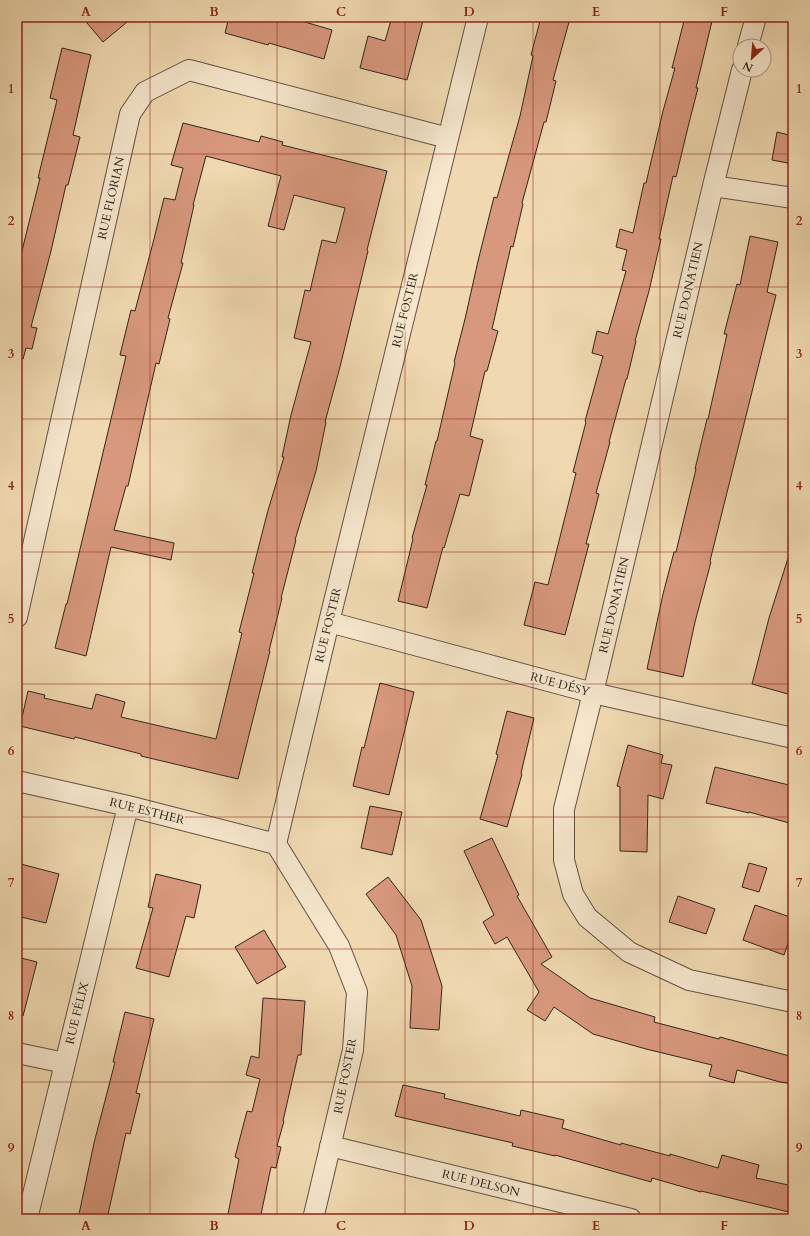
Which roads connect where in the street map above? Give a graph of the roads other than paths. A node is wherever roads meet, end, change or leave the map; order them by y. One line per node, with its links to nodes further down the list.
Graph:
1 (478, 17): 5 (street, RUE FOSTER)
2 (756, 17): 3 (street)
3 (750, 38)
4 (740, 78): 6 (street, RUE DONATIEN)
5 (448, 138): 8 (street, RUE FLORIAN); 9 (street, RUE FOSTER)
6 (712, 186): 7 (street); 10 (street, RUE DONATIEN)
7 (793, 198)
8 (17, 617)
9 (329, 622): 10 (street, RUE DÉSY); 14 (street, RUE FOSTER)
10 (593, 693): 11 (street, RUE DÉSY); 15 (street, RUE DONATIEN)
11 (793, 738)
12 (17, 781): 13 (street, RUE ESTHER)
13 (128, 806): 14 (street, RUE ESTHER); 17 (street, RUE FÉLIX)
14 (276, 844): 18 (street, RUE FOSTER)
15 (793, 1002)
16 (17, 1053): 17 (street)
17 (65, 1063): 19 (street, RUE FÉLIX)
18 (330, 1146): 20 (street, RUE FOSTER); 21 (street, RUE DELSON)
19 (27, 1219)
20 (313, 1219)
21 (631, 1219)

